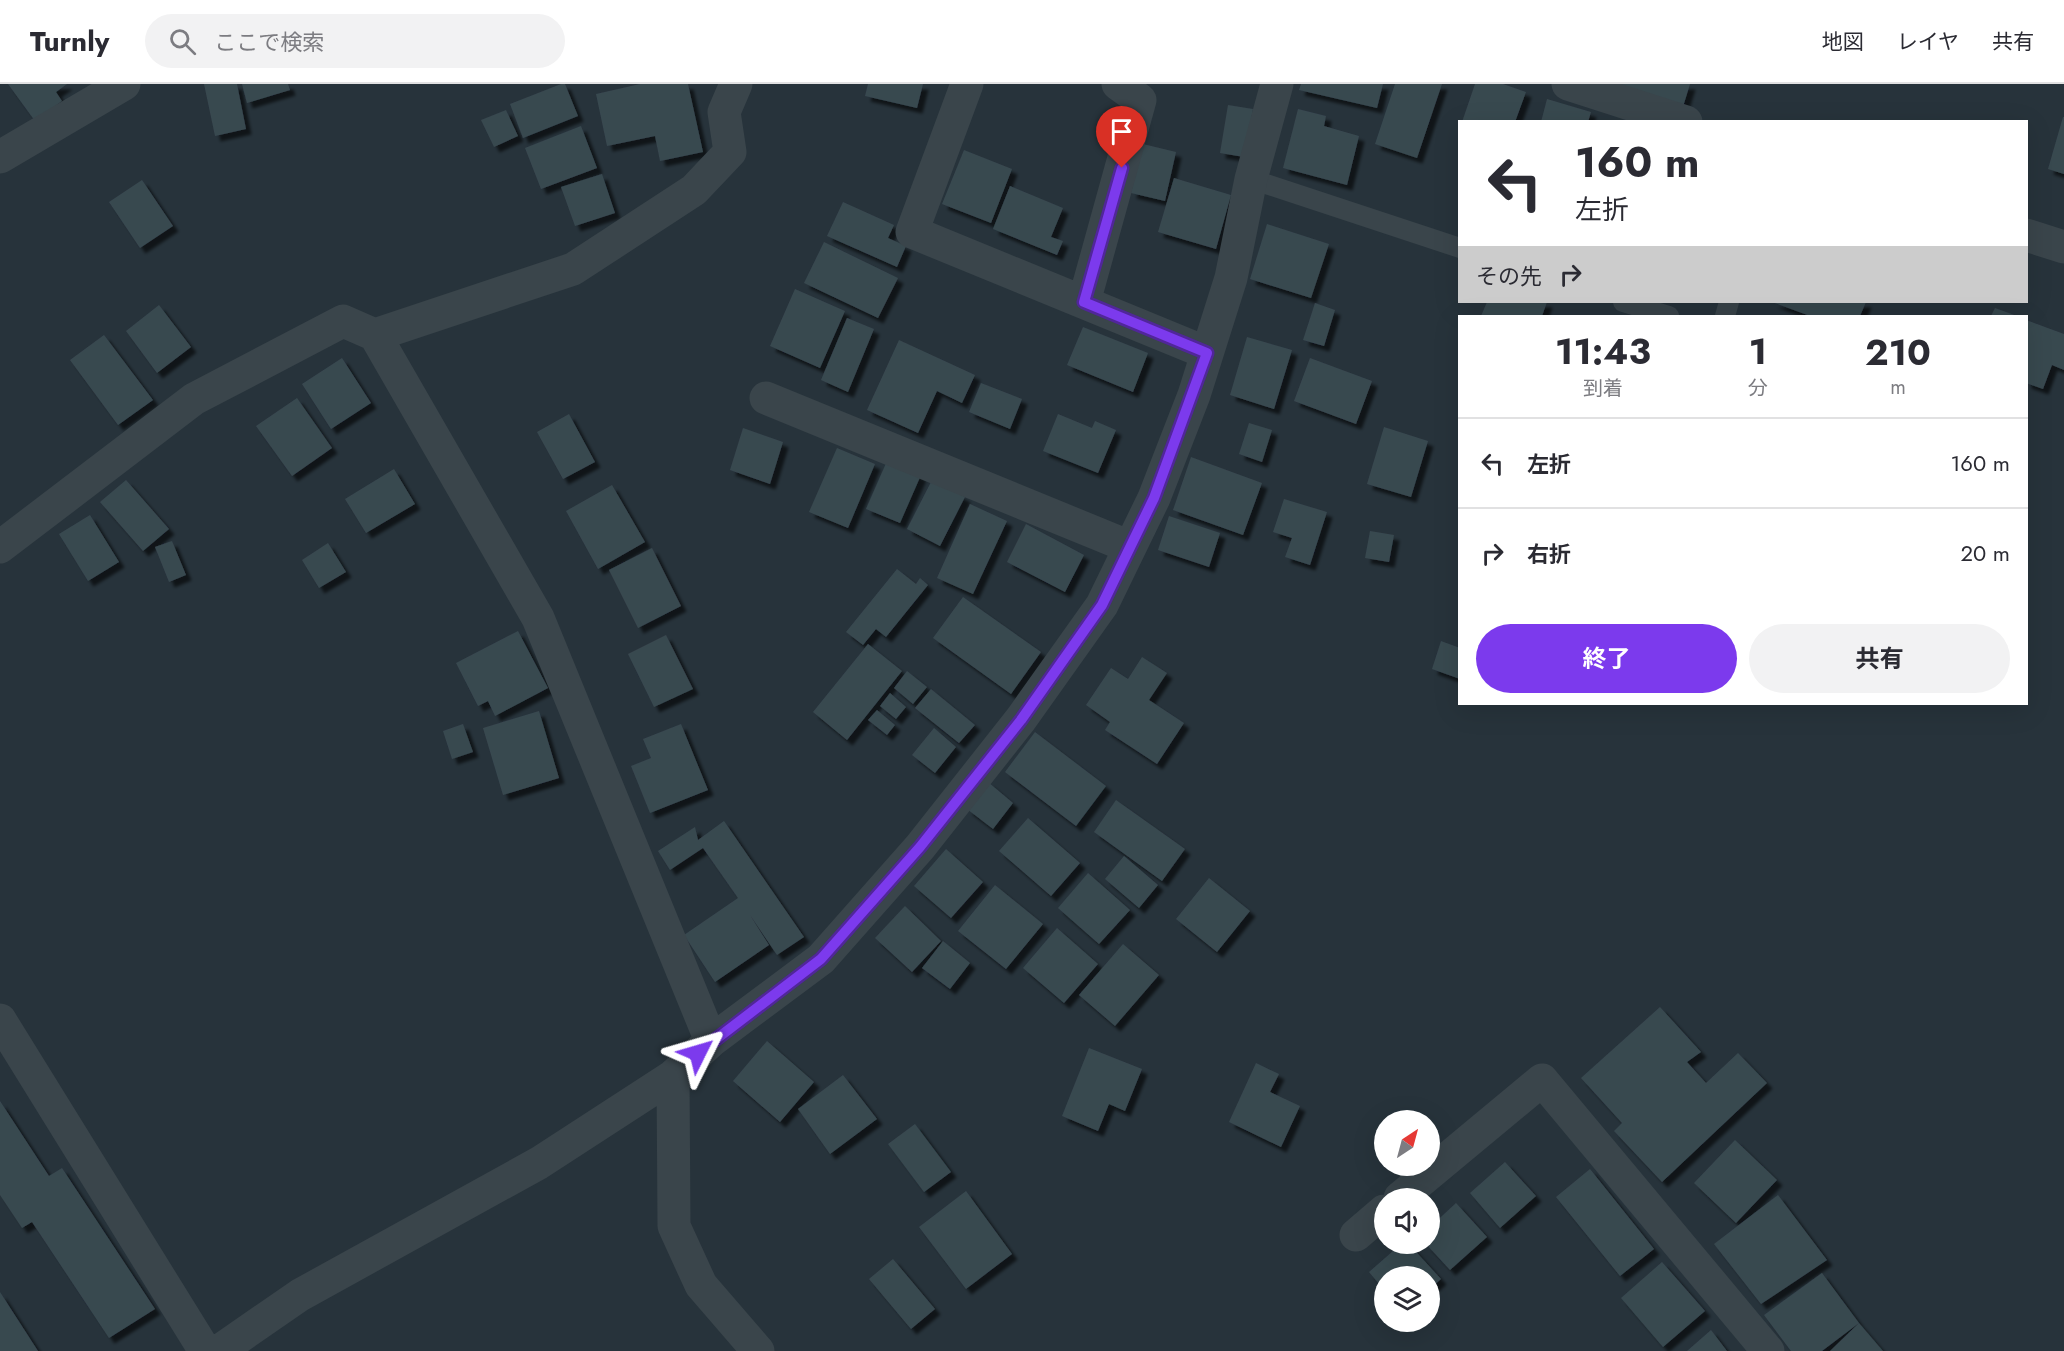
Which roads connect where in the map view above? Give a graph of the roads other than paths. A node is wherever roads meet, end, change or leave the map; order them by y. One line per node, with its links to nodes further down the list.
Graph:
1 (124, 84): 8 (street)
2 (736, 84): 16 (street)
3 (967, 84): 13 (street)
4 (1118, 84): 13 (street)
5 (1277, 84): 9 (street)
6 (1568, 84): 7 (street)
7 (1680, 120)
8 (0, 157)
9 (1251, 179): 11 (lane); 17 (street)
10 (2028, 236): 12 (street)
11 (1458, 247)
12 (2064, 247)
13 (1084, 302): 17 (street)
14 (1626, 303): 15 (lane)
15 (1666, 315)
16 (375, 335): 19 (street); 22 (street)
17 (1207, 353): 20 (street)
18 (766, 398): 20 (street)
19 (0, 547)
20 (1130, 547): 22 (street)
21 (0, 1020): 27 (street)
22 (711, 1041): 23 (street)
23 (673, 1076): 28 (street); 29 (street)
24 (1412, 1188): 30 (street)
25 (1374, 1220): 26 (street)
26 (1356, 1235)
27 (205, 1351)
28 (219, 1351)
29 (758, 1351)
30 (1768, 1351)

